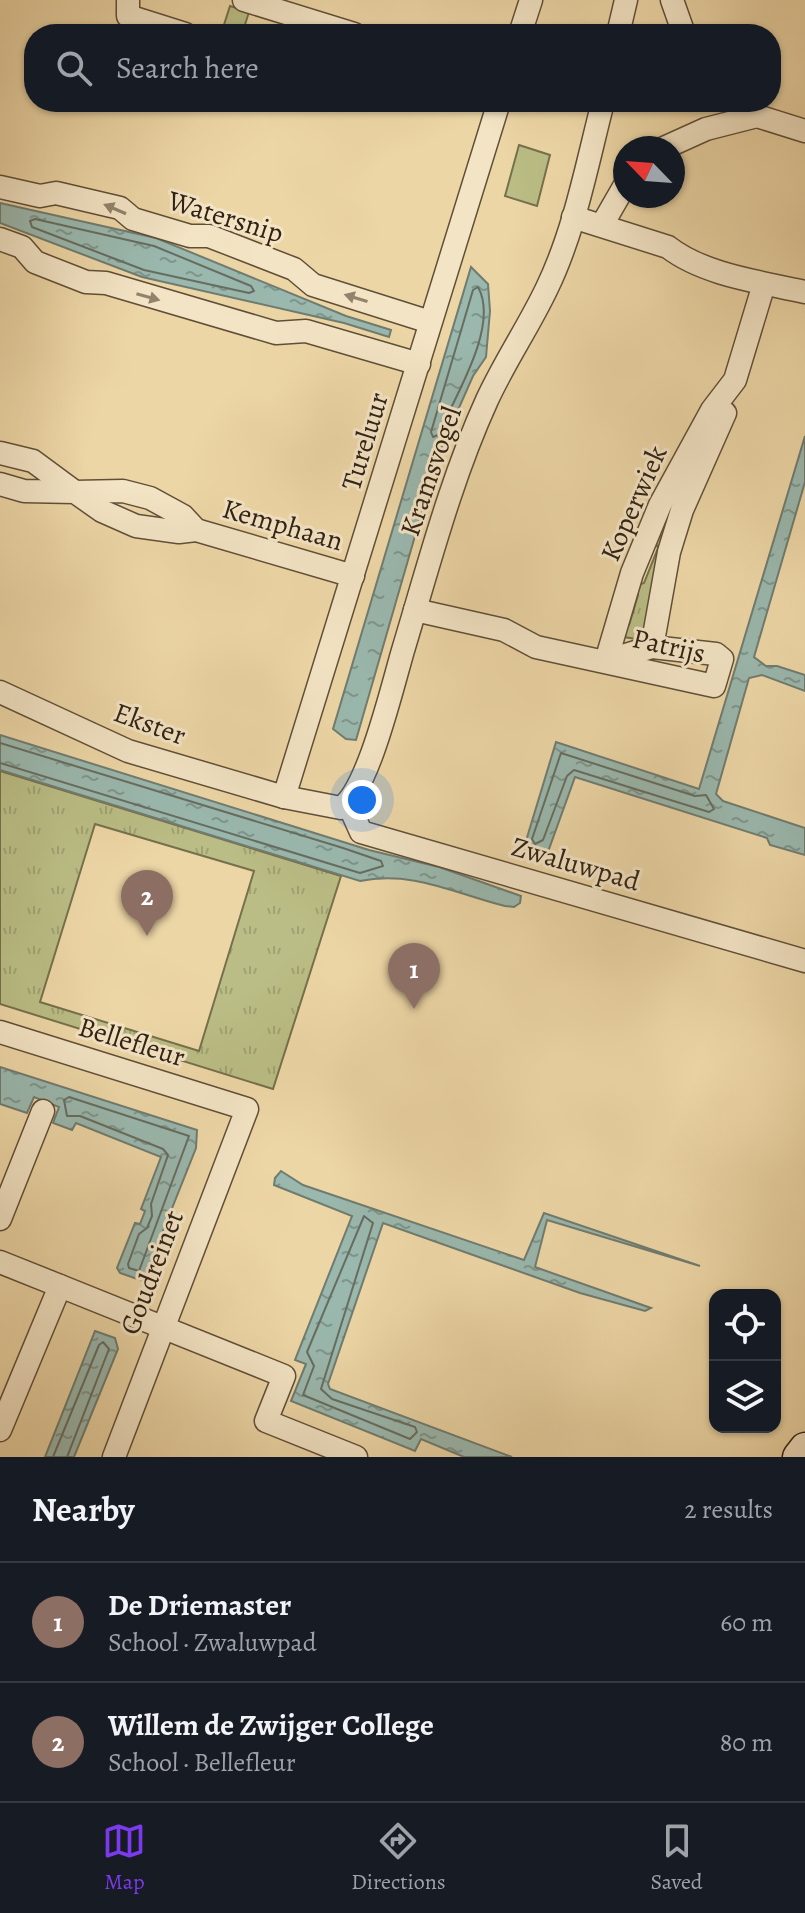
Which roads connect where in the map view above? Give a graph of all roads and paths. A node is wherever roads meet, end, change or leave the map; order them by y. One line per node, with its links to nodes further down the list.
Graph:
1 (128, 0): 6 (street)
2 (244, 0): 7 (street)
3 (531, 0): 8 (street)
4 (626, 0): 9 (street)
5 (672, 0): 10 (street)
6 (153, 24)
7 (322, 24)
8 (523, 24)
9 (620, 24)
10 (680, 24)
11 (491, 112): 24 (street, Tureluur)
12 (600, 112): 19 (street, Kramsvogel)
13 (743, 112): 16 (street)
14 (757, 112): 15 (street)
15 (805, 131)
16 (685, 138)
17 (0, 187): 24 (street, Watersnip, one-way to 17)
18 (613, 206): 20 (street)
19 (573, 217): 20 (street); 32 (street, Kramsvogel)
20 (602, 225): 22 (street)
21 (0, 239): 25 (street, one-way to 25)
22 (764, 284): 23 (street); 26 (street, Koperwiek)
23 (800, 293)
24 (430, 322): 25 (street, Tureluur)
25 (419, 364): 31 (street, Tureluur)
26 (735, 380): 33 (street, Koperwiek); 34 (street, Koperwiek)
27 (0, 453): 29 (street, Kemphaan)
28 (0, 484): 29 (street, Kemphaan)
29 (75, 492): 30 (street, Kemphaan); 30 (street, Kemphaan)
30 (196, 530): 31 (street, Kemphaan)
31 (353, 576): 36 (street, Tureluur)
32 (415, 610): 34 (street, Patrijs); 37 (street, Kramsvogel)
33 (652, 647): 34 (street, Patrijs); 34 (street, Patrijs)
34 (606, 661)
35 (0, 692): 36 (street, Ekster)
36 (284, 797): 37 (street)
37 (348, 803): 38 (street, Zwaluwpad)
38 (805, 961)
39 (0, 1032): 40 (street, Bellefleur)
40 (247, 1109): 45 (street, Goudreinet)
41 (43, 1111): 42 (street)
42 (0, 1219)
43 (0, 1262): 44 (street)
44 (60, 1286): 45 (street); 46 (street)
45 (162, 1326): 48 (street, Goudreinet); 49 (street)
46 (0, 1430)
47 (805, 1448): 50 (street)
48 (114, 1457)
49 (356, 1457)
50 (798, 1457)

